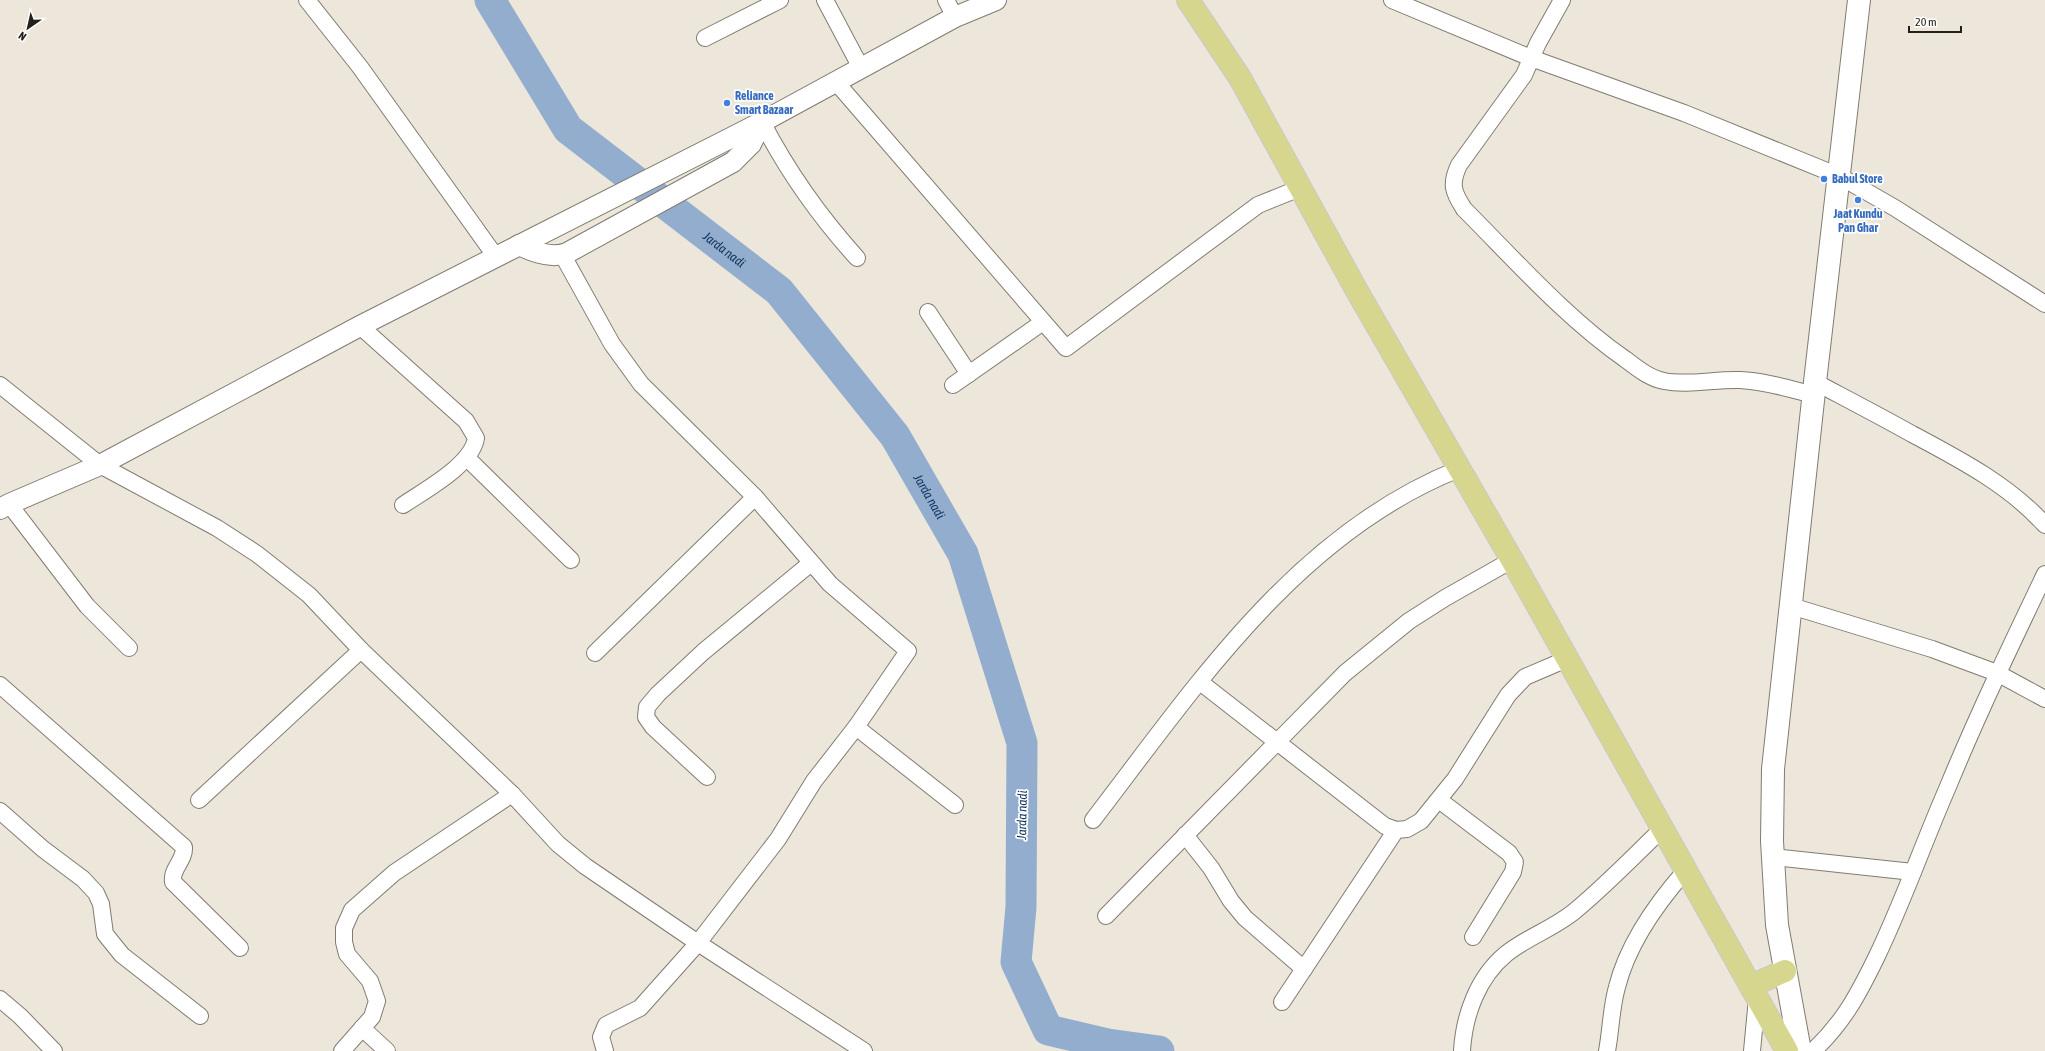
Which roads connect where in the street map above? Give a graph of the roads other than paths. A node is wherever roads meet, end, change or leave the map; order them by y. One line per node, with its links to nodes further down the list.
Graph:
1 (307, 0): 19 (street)
2 (780, 0): 10 (street)
3 (825, 0): 12 (street)
4 (996, 0): 9 (street)
5 (1188, 0): 16 (main road)
6 (1392, 0): 11 (street)
7 (1562, 0): 11 (street)
8 (1859, 0): 15 (main road)
9 (950, 8): 12 (street)
10 (705, 38)
11 (1531, 58): 15 (street); 28 (street)
12 (862, 68): 13 (street)
13 (836, 82): 14 (street); 23 (street)
14 (762, 122): 17 (street); 18 (street); 20 (street)
15 (1840, 176): 21 (street); 28 (main road)
16 (1300, 188): 23 (street); 31 (main road)
17 (522, 243): 18 (street); 19 (street)
18 (564, 254): 32 (street)
19 (496, 257): 24 (street)
20 (856, 258)
21 (2045, 304)
22 (928, 312): 25 (street)
23 (1043, 322): 25 (street)
24 (360, 326): 29 (street); 30 (street)
25 (969, 374): 27 (street)
26 (0, 385): 30 (street)
27 (953, 385)
28 (1814, 388): 35 (street); 40 (main road)
29 (466, 458): 33 (street); 36 (street)
30 (100, 465): 34 (street); 42 (street)
31 (1459, 469): 37 (main road); 46 (street)
32 (755, 497): 38 (street); 43 (street)
33 (403, 505)
34 (5, 506): 41 (street)
35 (2045, 526)
36 (571, 560)
37 (1512, 560): 44 (main road); 50 (street)
38 (811, 563): 49 (street); 51 (street)
39 (2045, 574): 45 (street)
40 (1791, 606): 45 (street); 61 (main road)
41 (129, 648)
42 (361, 650): 52 (street); 53 (street)
43 (595, 653)
44 (1567, 659): 54 (street); 58 (main road)
45 (1997, 673): 48 (street); 63 (street)
46 (1200, 682): 50 (street); 57 (street)
47 (0, 685): 67 (street)
48 (2045, 699)
49 (856, 727): 55 (street); 66 (street)
50 (1277, 741): 59 (street); 60 (street)
51 (706, 777)
52 (512, 794): 66 (street); 74 (street)
53 (199, 800)
54 (1439, 800): 59 (street); 65 (street)
55 (955, 805)
56 (0, 811): 73 (street)
57 (1093, 820)
58 (1662, 829): 62 (main road); 80 (street)
59 (1396, 830): 68 (street)
60 (1185, 835): 64 (street); 68 (street)
61 (1773, 857): 63 (street); 69 (main road)
62 (1686, 870): 70 (main road); 81 (street)
63 (1913, 872): 85 (street)
64 (1106, 916)
65 (1474, 937)
66 (698, 943): 78 (street); 79 (street)
67 (240, 948)
68 (1304, 970): 72 (street)
69 (1785, 971): 70 (main road); 84 (main road)
70 (1754, 992): 82 (street); 83 (main road)
71 (0, 999): 75 (street)
72 (1282, 1002)
73 (200, 1016)
74 (362, 1028): 76 (street); 77 (street)
75 (54, 1051)
76 (342, 1051)
77 (387, 1051)
78 (605, 1051)
79 (864, 1051)
80 (1462, 1051)
81 (1607, 1051)
82 (1752, 1051)
83 (1787, 1051)
84 (1800, 1051)
85 (1813, 1051)

